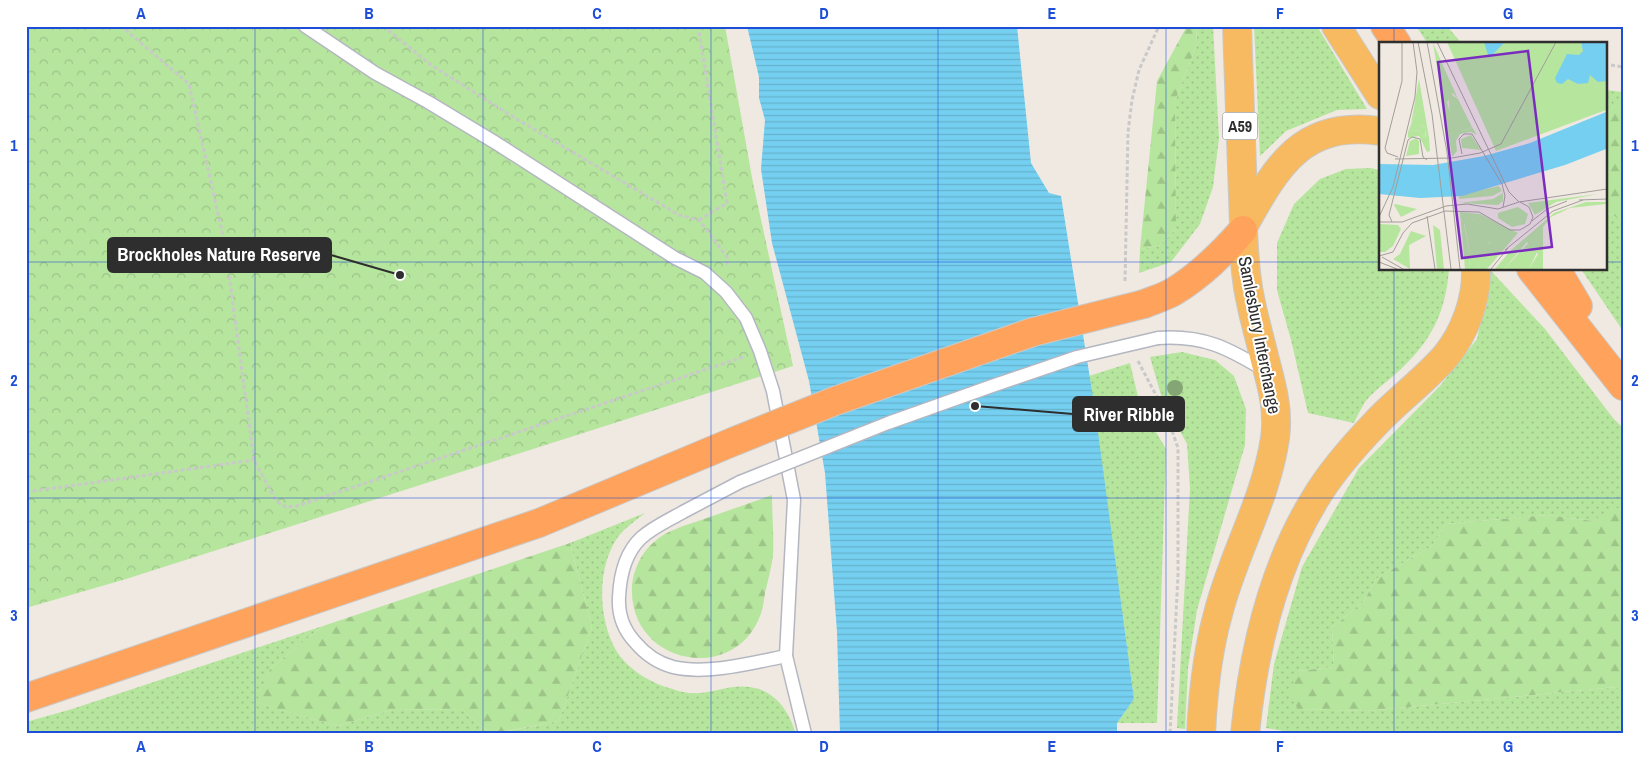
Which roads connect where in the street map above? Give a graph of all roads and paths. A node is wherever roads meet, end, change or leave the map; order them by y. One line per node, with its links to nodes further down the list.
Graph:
1 (120, 26): 10 (path)
2 (131, 26): 10 (path)
3 (305, 26): 21 (lane)
4 (384, 26): 16 (path)
5 (698, 26): 16 (path)
6 (1160, 26): 22 (path)
7 (1237, 26): 17 (highway, A59)
8 (1336, 26): 14 (highway)
9 (1385, 26): 11 (highway)
10 (127, 31): 27 (path)
11 (1396, 42)
12 (1611, 65): 13 (path)
13 (1623, 67)
14 (1379, 93)
15 (1379, 131): 17 (highway)
16 (699, 220): 21 (path)
17 (1243, 228): 22 (highway); 25 (highway, Samlesbury Interchange)
18 (1476, 270): 34 (highway)
19 (1532, 270): 26 (highway)
20 (1557, 270): 26 (highway)
21 (726, 292): 23 (lane)
22 (1135, 295): 30 (highway, bridge)
23 (760, 351): 27 (path); 29 (lane)
24 (1136, 356): 32 (path)
25 (1268, 372): 29 (lane, bridge); 33 (highway, Samlesbury Interchange)
26 (1623, 385)
27 (254, 460): 28 (path)
28 (26, 492)
29 (786, 656): 31 (lane)
30 (26, 698)
31 (805, 734)
32 (1170, 734)
33 (1200, 734)
34 (1245, 734)

